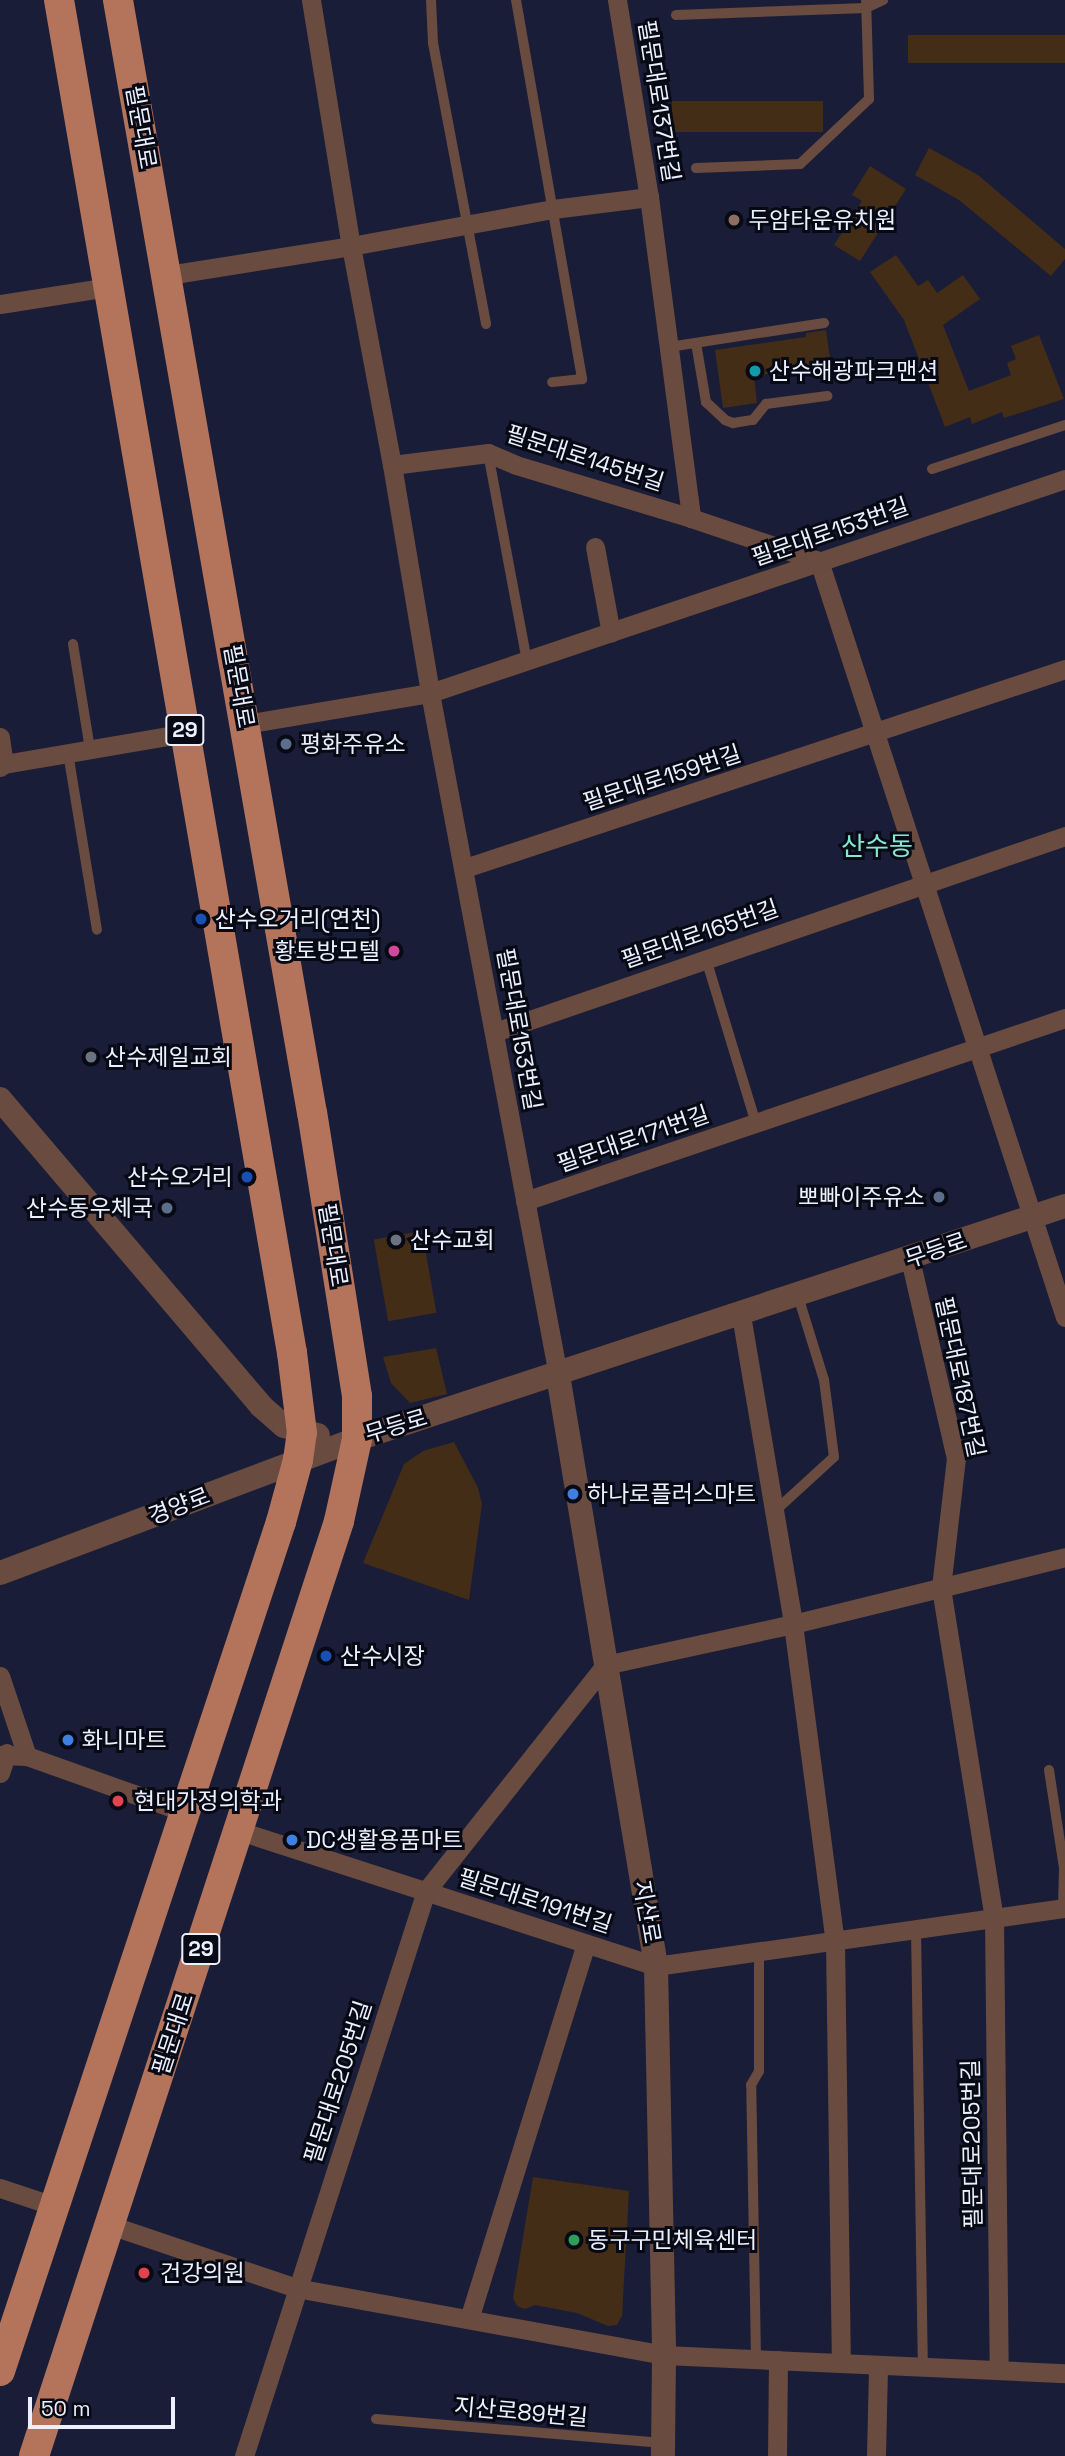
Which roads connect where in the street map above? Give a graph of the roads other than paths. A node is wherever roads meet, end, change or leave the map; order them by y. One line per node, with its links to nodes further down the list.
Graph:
1 (58, 0): 16 (main road, 29)
2 (118, 0): 15 (main road, 필문대로 / 29)
3 (311, 0): 14 (street)
4 (431, 0): 13 (lane)
5 (516, 0): 12 (lane)
6 (617, 0): 11 (street, 필문대로137번길)
7 (883, 0): 8 (lane)
8 (866, 4): 9 (lane); 10 (lane)
9 (676, 15)
10 (696, 168)
11 (649, 197): 12 (street, 필문대로137번길); 21 (street, 필문대로145번길)
12 (553, 209): 13 (street, 필문대로137번길); 22 (lane)
13 (468, 223): 14 (street, 필문대로137번길); 19 (lane)
14 (351, 246): 15 (street, 필문대로137번길); 26 (street)
15 (168, 275): 37 (main road, 필문대로 / 29)
16 (108, 287): 17 (street); 38 (main road, 29)
17 (0, 304)
18 (824, 323): 20 (lane)
19 (486, 324)
20 (696, 343): 21 (lane); 23 (lane)
21 (669, 347): 29 (street, 필문대로145번길)
22 (552, 382)
23 (827, 396)
24 (1065, 425): 27 (lane)
25 (488, 453): 26 (street, 필문대로145번길); 29 (street, 필문대로145번길); 34 (lane)
26 (393, 465): 36 (street, 필문대로153번길)
27 (932, 469)
28 (1065, 479): 31 (street, 필문대로153번길)
29 (691, 518): 31 (street, 필문대로145번길)
30 (595, 547): 32 (street)
31 (819, 561): 32 (street, 필문대로153번길); 39 (street)
32 (611, 633): 34 (street, 필문대로153번길)
33 (73, 643): 41 (lane)
34 (527, 662): 36 (street, 필문대로153번길)
35 (1065, 669): 39 (street, 필문대로159번길)
36 (430, 693): 37 (street, 필문대로153번길); 45 (street, 필문대로153번길)
37 (246, 724): 62 (main road, 필문대로 / 29)
38 (186, 733): 41 (street); 63 (main road, 29)
39 (874, 734): 45 (street, 필문대로159번길); 46 (street)
40 (0, 737): 43 (street)
41 (90, 749): 42 (street)
42 (68, 753): 43 (street); 47 (lane)
43 (2, 766)
44 (1065, 836): 46 (street, 필문대로165번길)
45 (465, 868): 50 (street, 필문대로153번길)
46 (921, 883): 48 (street, 필문대로165번길); 51 (street)
47 (97, 930)
48 (706, 958): 50 (street, 필문대로165번길); 53 (lane)
49 (1065, 1018): 51 (street, 필문대로171번길)
50 (495, 1031): 54 (street, 필문대로153번길)
51 (975, 1047): 53 (street, 필문대로171번길); 56 (street)
52 (0, 1099): 63 (street)
53 (756, 1124): 54 (street, 필문대로171번길)
54 (525, 1201): 61 (street, 필문대로153번길)
55 (1065, 1206): 56 (street, 무등로)
56 (1033, 1217): 57 (street, 무등로); 60 (street)
57 (910, 1259): 58 (street, 무등로); 67 (street, 필문대로187번길)
58 (798, 1296): 59 (street, 무등로); 64 (lane)
59 (741, 1315): 61 (street, 무등로); 64 (street)
60 (1065, 1317)
61 (558, 1375): 62 (street, 무등로); 69 (street, 지산로)
62 (357, 1439): 63 (street, 경양로); 76 (main road, 필문대로 / 29)
63 (300, 1447): 66 (street, 경양로); 75 (main road, 29)
64 (775, 1511): 68 (street)
65 (1065, 1557): 67 (street)
66 (0, 1573)
67 (941, 1588): 68 (street); 79 (street)
68 (793, 1624): 69 (street); 81 (street)
69 (605, 1665): 77 (street, 필문대로191번길); 84 (street, 지산로)
70 (0, 1676): 72 (street)
71 (3, 1754): 72 (street); 74 (street)
72 (27, 1756): 75 (street)
73 (1049, 1770): 78 (lane)
74 (0, 1773)
75 (184, 1812): 86 (main road, 29)
76 (240, 1831): 77 (street, 필문대로191번길); 87 (main road, 필문대로 / 29)
77 (426, 1891): 82 (street, 필문대로191번길); 88 (street, 필문대로205번길)
78 (1064, 1908): 79 (street, 필문대로191번길)
79 (994, 1918): 80 (street, 필문대로191번길); 96 (street, 필문대로205번길)
80 (916, 1929): 81 (street, 필문대로191번길); 95 (lane)
81 (835, 1941): 83 (street, 필문대로191번길); 93 (street)
82 (586, 1944): 84 (street, 필문대로191번길); 89 (street)
83 (759, 1952): 84 (street, 필문대로191번길); 91 (lane)
84 (656, 1966): 90 (street, 지산로)
85 (0, 2188): 86 (street)
86 (54, 2206): 97 (main road, 29)
87 (110, 2225): 88 (street); 101 (main road, 필문대로 / 29)
88 (296, 2288): 89 (street); 102 (street, 필문대로205번길)
89 (469, 2319): 90 (street)
90 (664, 2355): 91 (street); 100 (street, 지산로)
91 (756, 2359): 92 (street)
92 (778, 2360): 93 (street); 103 (street)
93 (841, 2363): 94 (street)
94 (878, 2365): 95 (street); 104 (street)
95 (923, 2367): 96 (street)
96 (999, 2370): 98 (street)
97 (0, 2371)
98 (1065, 2373)
99 (376, 2419): 100 (lane, 지산로89번길)
100 (663, 2449)
101 (34, 2456)
102 (244, 2456)
103 (777, 2456)
104 (876, 2456)

